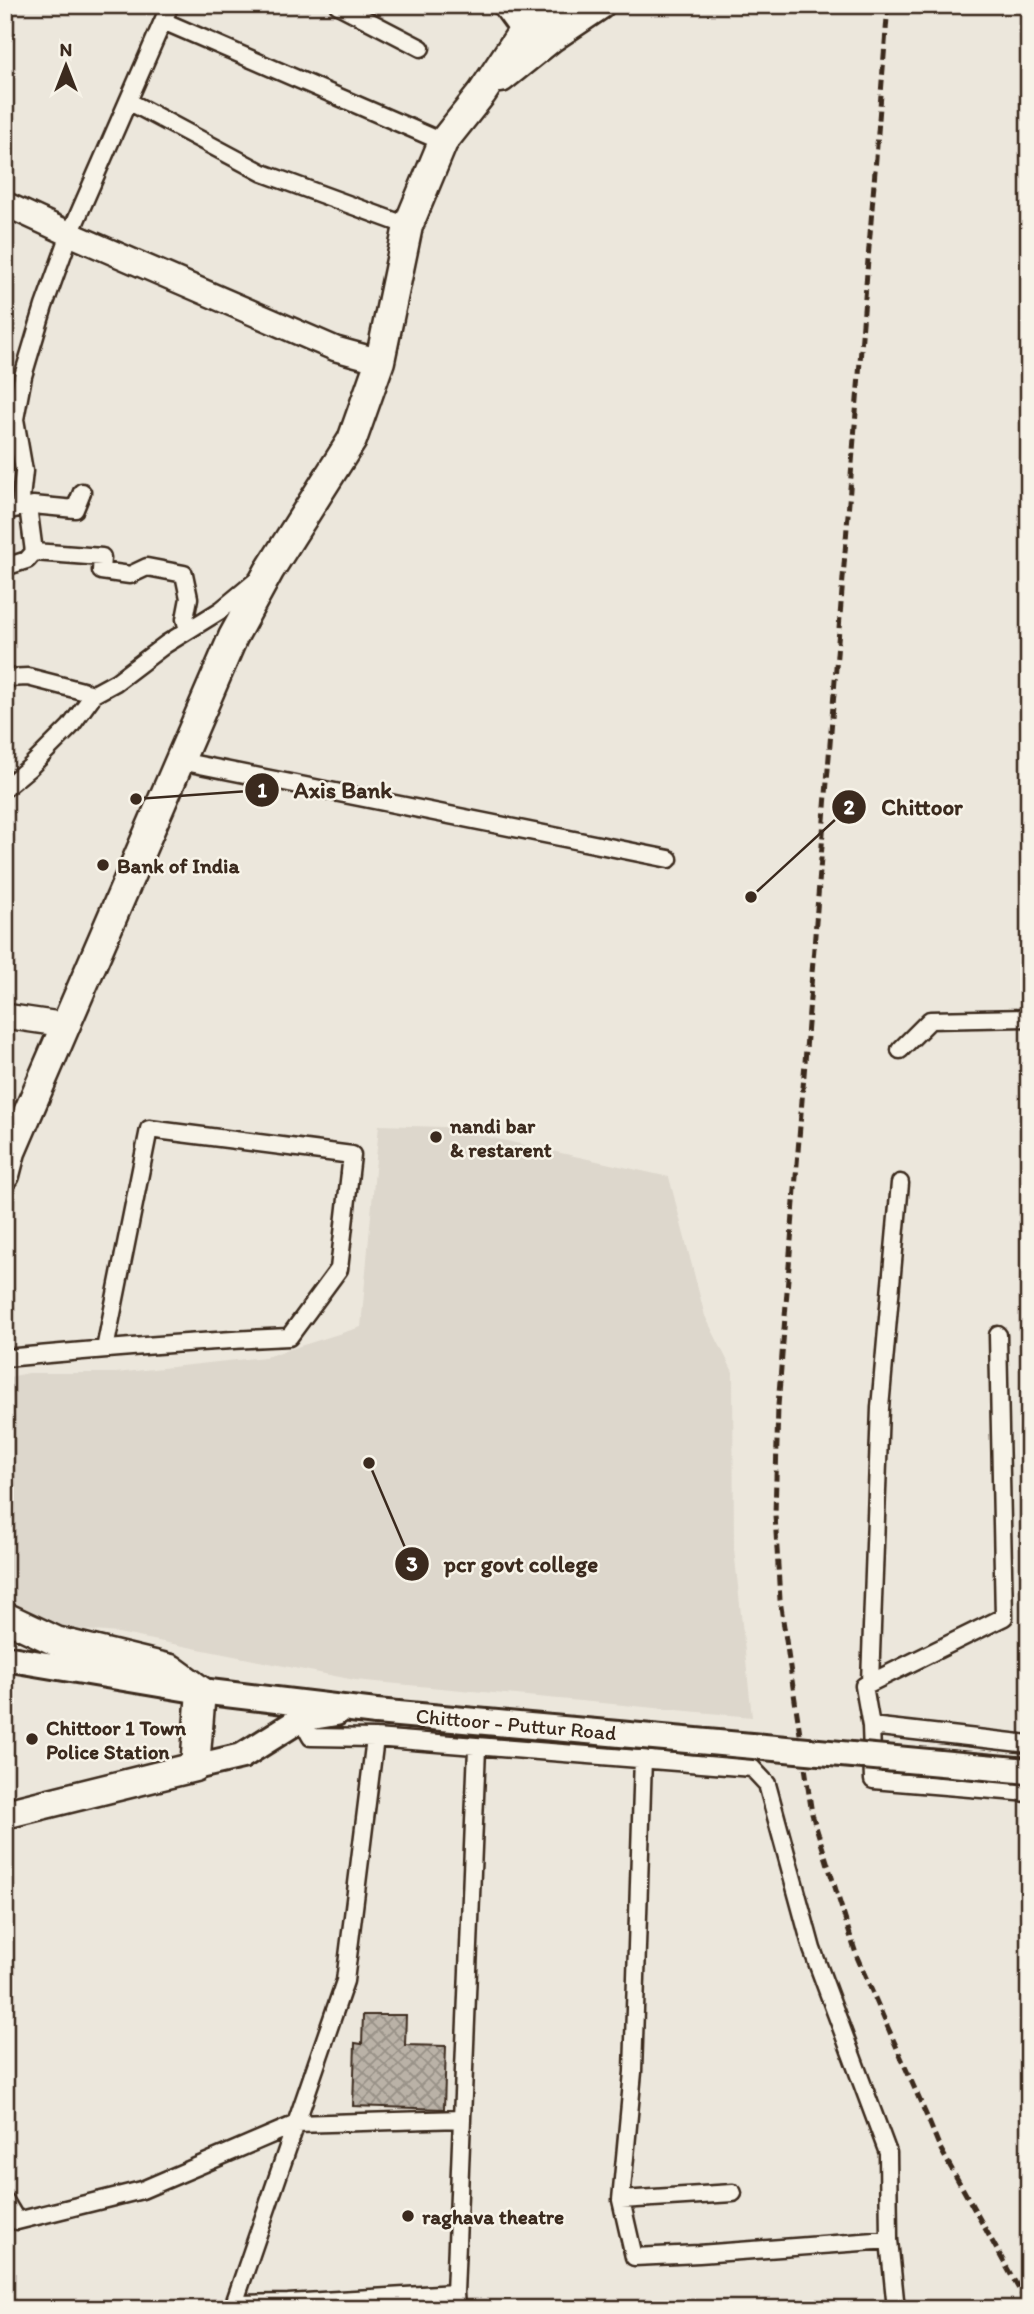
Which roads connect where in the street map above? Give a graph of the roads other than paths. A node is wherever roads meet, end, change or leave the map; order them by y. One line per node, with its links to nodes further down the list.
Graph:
1 (338, 5): 7 (street)
2 (504, 5): 6 (main road)
3 (561, 5): 6 (highway)
4 (600, 5): 8 (highway)
5 (167, 13): 9 (street); 10 (street)
6 (523, 31): 8 (highway)
7 (421, 48)
8 (482, 93): 10 (highway)
9 (128, 101): 12 (street); 13 (street)
10 (443, 142): 12 (highway)
11 (6, 206): 13 (main road)
12 (408, 226): 14 (highway)
13 (70, 234): 14 (main road); 15 (street)
14 (380, 361): 21 (highway)
15 (11, 412): 16 (street)
16 (13, 456): 18 (street)
17 (82, 492): 18 (street)
18 (18, 508): 19 (street)
19 (34, 552): 20 (street); 22 (street)
20 (5, 567)
21 (269, 571): 22 (street); 25 (highway)
22 (188, 630): 24 (street)
23 (5, 678): 24 (street)
24 (94, 694): 26 (street)
25 (180, 761): 27 (street); 30 (highway)
26 (5, 788)
27 (668, 859)
28 (5, 1016): 30 (main road)
29 (1029, 1018): 31 (street)
30 (66, 1025): 32 (highway)
31 (900, 1050)
32 (5, 1175)
33 (900, 1183): 39 (street)
34 (998, 1335): 39 (street)
35 (105, 1349): 35 (street); 36 (street)
36 (5, 1358)
37 (5, 1617): 40 (highway)
38 (5, 1658): 40 (main road, Chittoor - Puttur Road)
39 (864, 1686): 42 (street)
40 (201, 1691): 41 (main road, Chittoor - Puttur Road); 47 (highway)
41 (295, 1709): 43 (street); 47 (main road); 48 (main road, Chittoor - Puttur Road, bridge)
42 (871, 1726): 44 (street); 49 (street)
43 (375, 1738): 45 (street); 52 (street)
44 (1029, 1744)
45 (477, 1748): 46 (street); 51 (street)
46 (643, 1758): 55 (street); 57 (street)
47 (195, 1767): 50 (highway)
48 (1029, 1770)
49 (1029, 1793)
50 (5, 1814)
51 (461, 2119): 52 (street); 58 (street)
52 (296, 2124): 56 (street); 59 (street)
53 (733, 2193): 55 (street)
54 (5, 2200): 56 (street)
55 (621, 2200): 57 (street)
56 (11, 2221)
57 (889, 2240): 61 (street)
58 (455, 2301): 60 (street)
59 (232, 2306): 60 (street)
60 (288, 2306)
61 (896, 2309)

